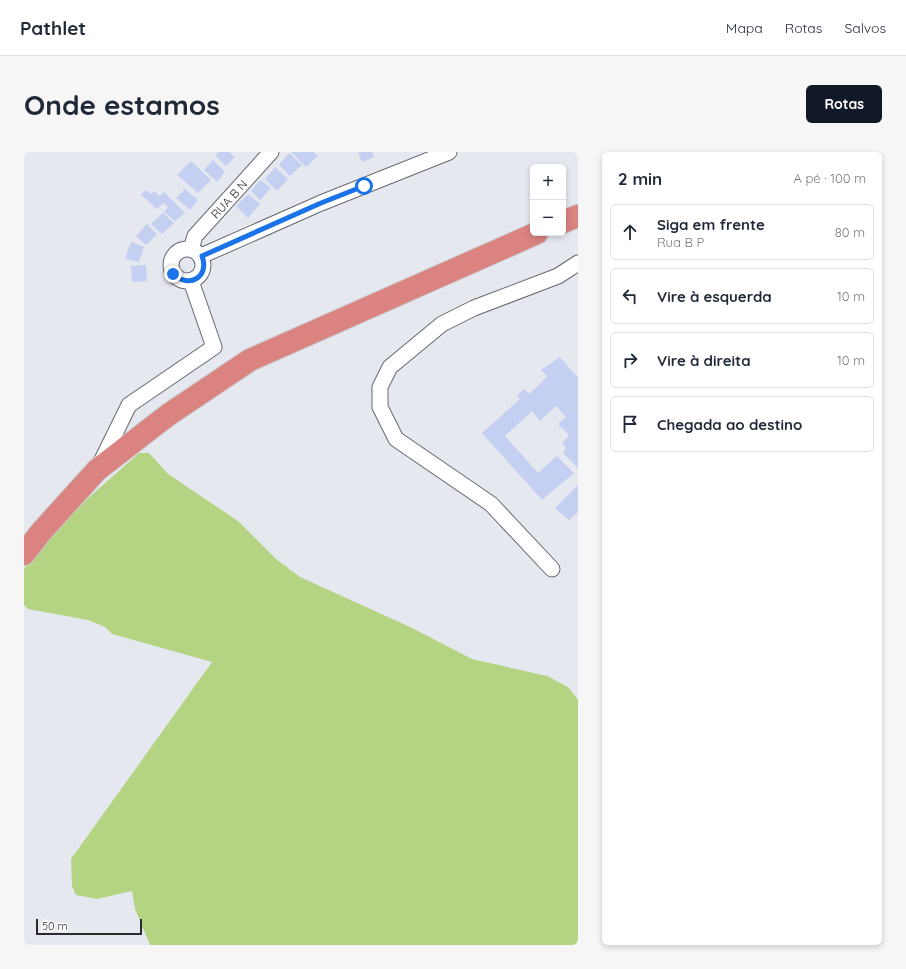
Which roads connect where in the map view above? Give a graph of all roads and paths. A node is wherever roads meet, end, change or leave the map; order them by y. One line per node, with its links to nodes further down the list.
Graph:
1 (271, 152): 6 (street, RUA B N)
2 (448, 152): 6 (street)
3 (578, 216): 4 (highway)
4 (566, 221)
5 (530, 236): 9 (highway)
6 (196, 252): 8 (street); 8 (street)
7 (578, 262): 11 (street)
8 (191, 281): 9 (street)
9 (97, 470): 10 (highway)
10 (24, 554)
11 (552, 569)

